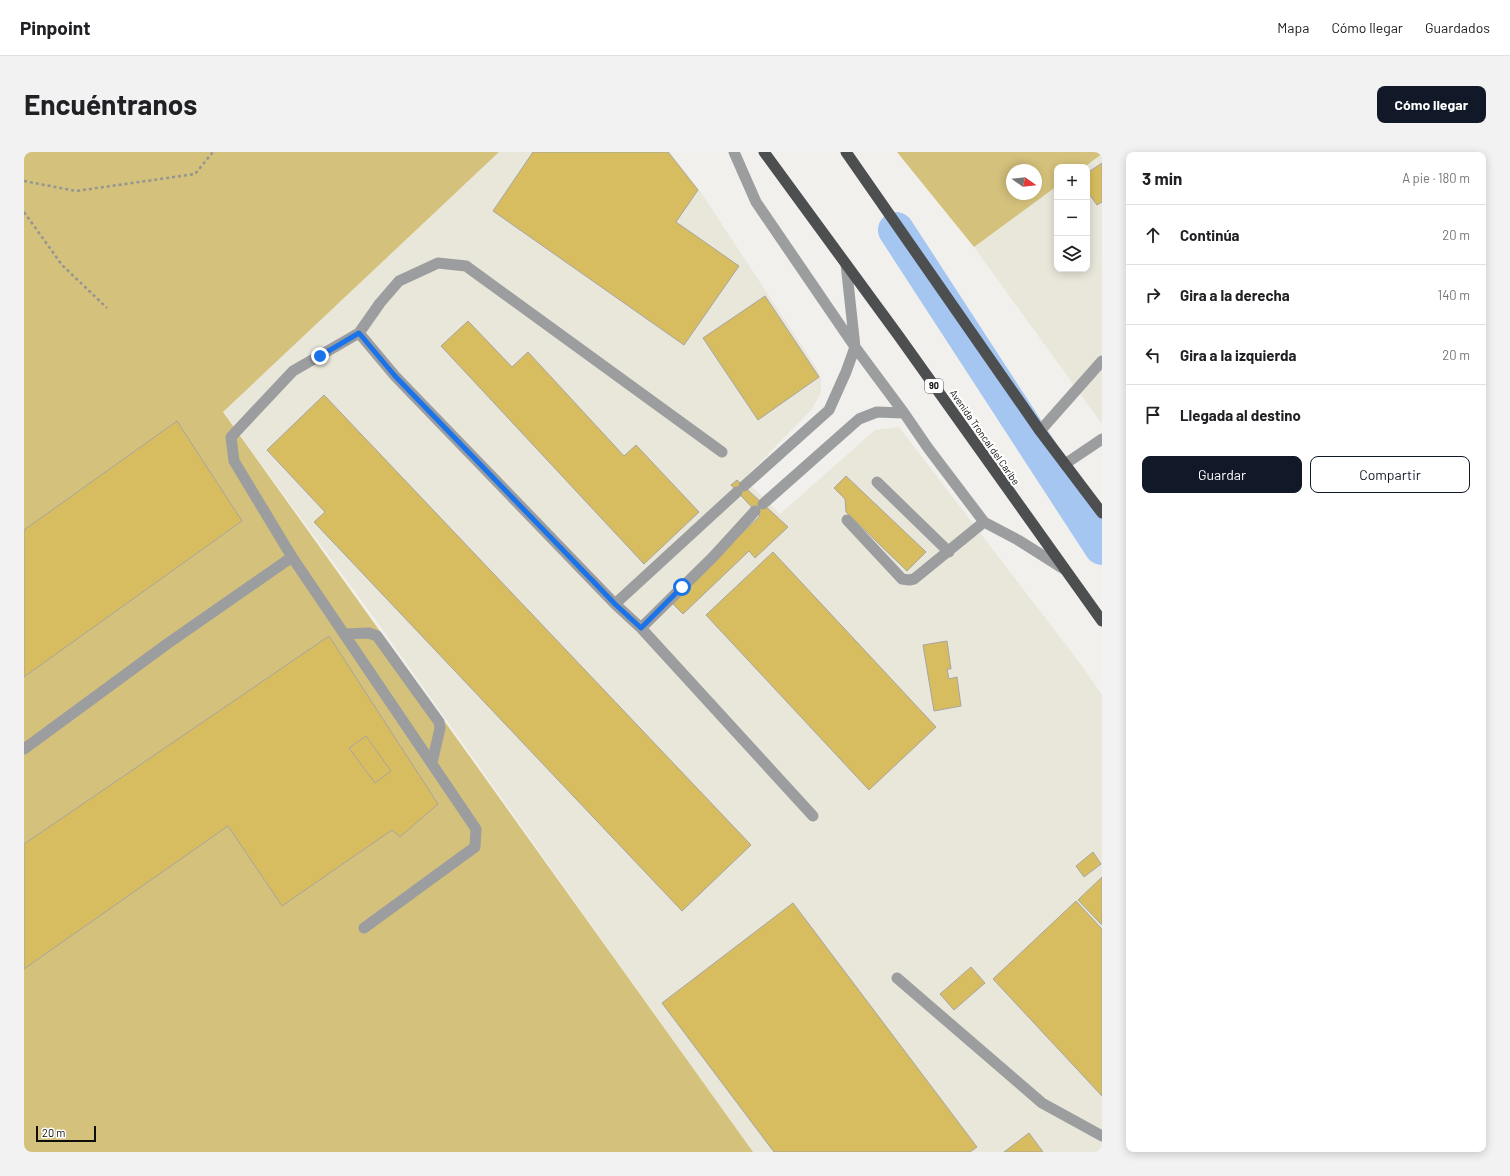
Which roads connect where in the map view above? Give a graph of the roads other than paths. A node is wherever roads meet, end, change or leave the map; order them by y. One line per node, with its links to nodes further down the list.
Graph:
1 (734, 152): 6 (street)
2 (764, 152): 4 (highway, Avenida Troncal del Caribe / 90)
3 (846, 152): 9 (highway)
4 (846, 264): 6 (street); 19 (highway, Avenida Troncal del Caribe / 90)
5 (359, 333): 11 (street); 18 (street); 20 (street)
6 (855, 347): 8 (street); 20 (street)
7 (1102, 361): 9 (street)
8 (904, 413): 16 (street); 22 (street)
9 (1040, 431): 12 (highway)
10 (1102, 439): 12 (street)
11 (722, 452)
12 (1065, 464): 14 (highway)
13 (877, 482): 17 (street)
14 (1102, 513)
15 (846, 520): 17 (street)
16 (984, 522): 17 (street); 19 (street)
17 (949, 552)
18 (292, 557): 23 (street); 24 (street)
19 (1064, 569): 21 (highway, Avenida Troncal del Caribe / 90)
20 (615, 604): 22 (street)
21 (1102, 620)
22 (641, 628): 26 (street)
23 (344, 634): 25 (street); 25 (street)
24 (24, 749)
25 (432, 763): 27 (street)
26 (812, 816)
27 (364, 928)
28 (897, 978): 29 (street)
29 (1102, 1136)

